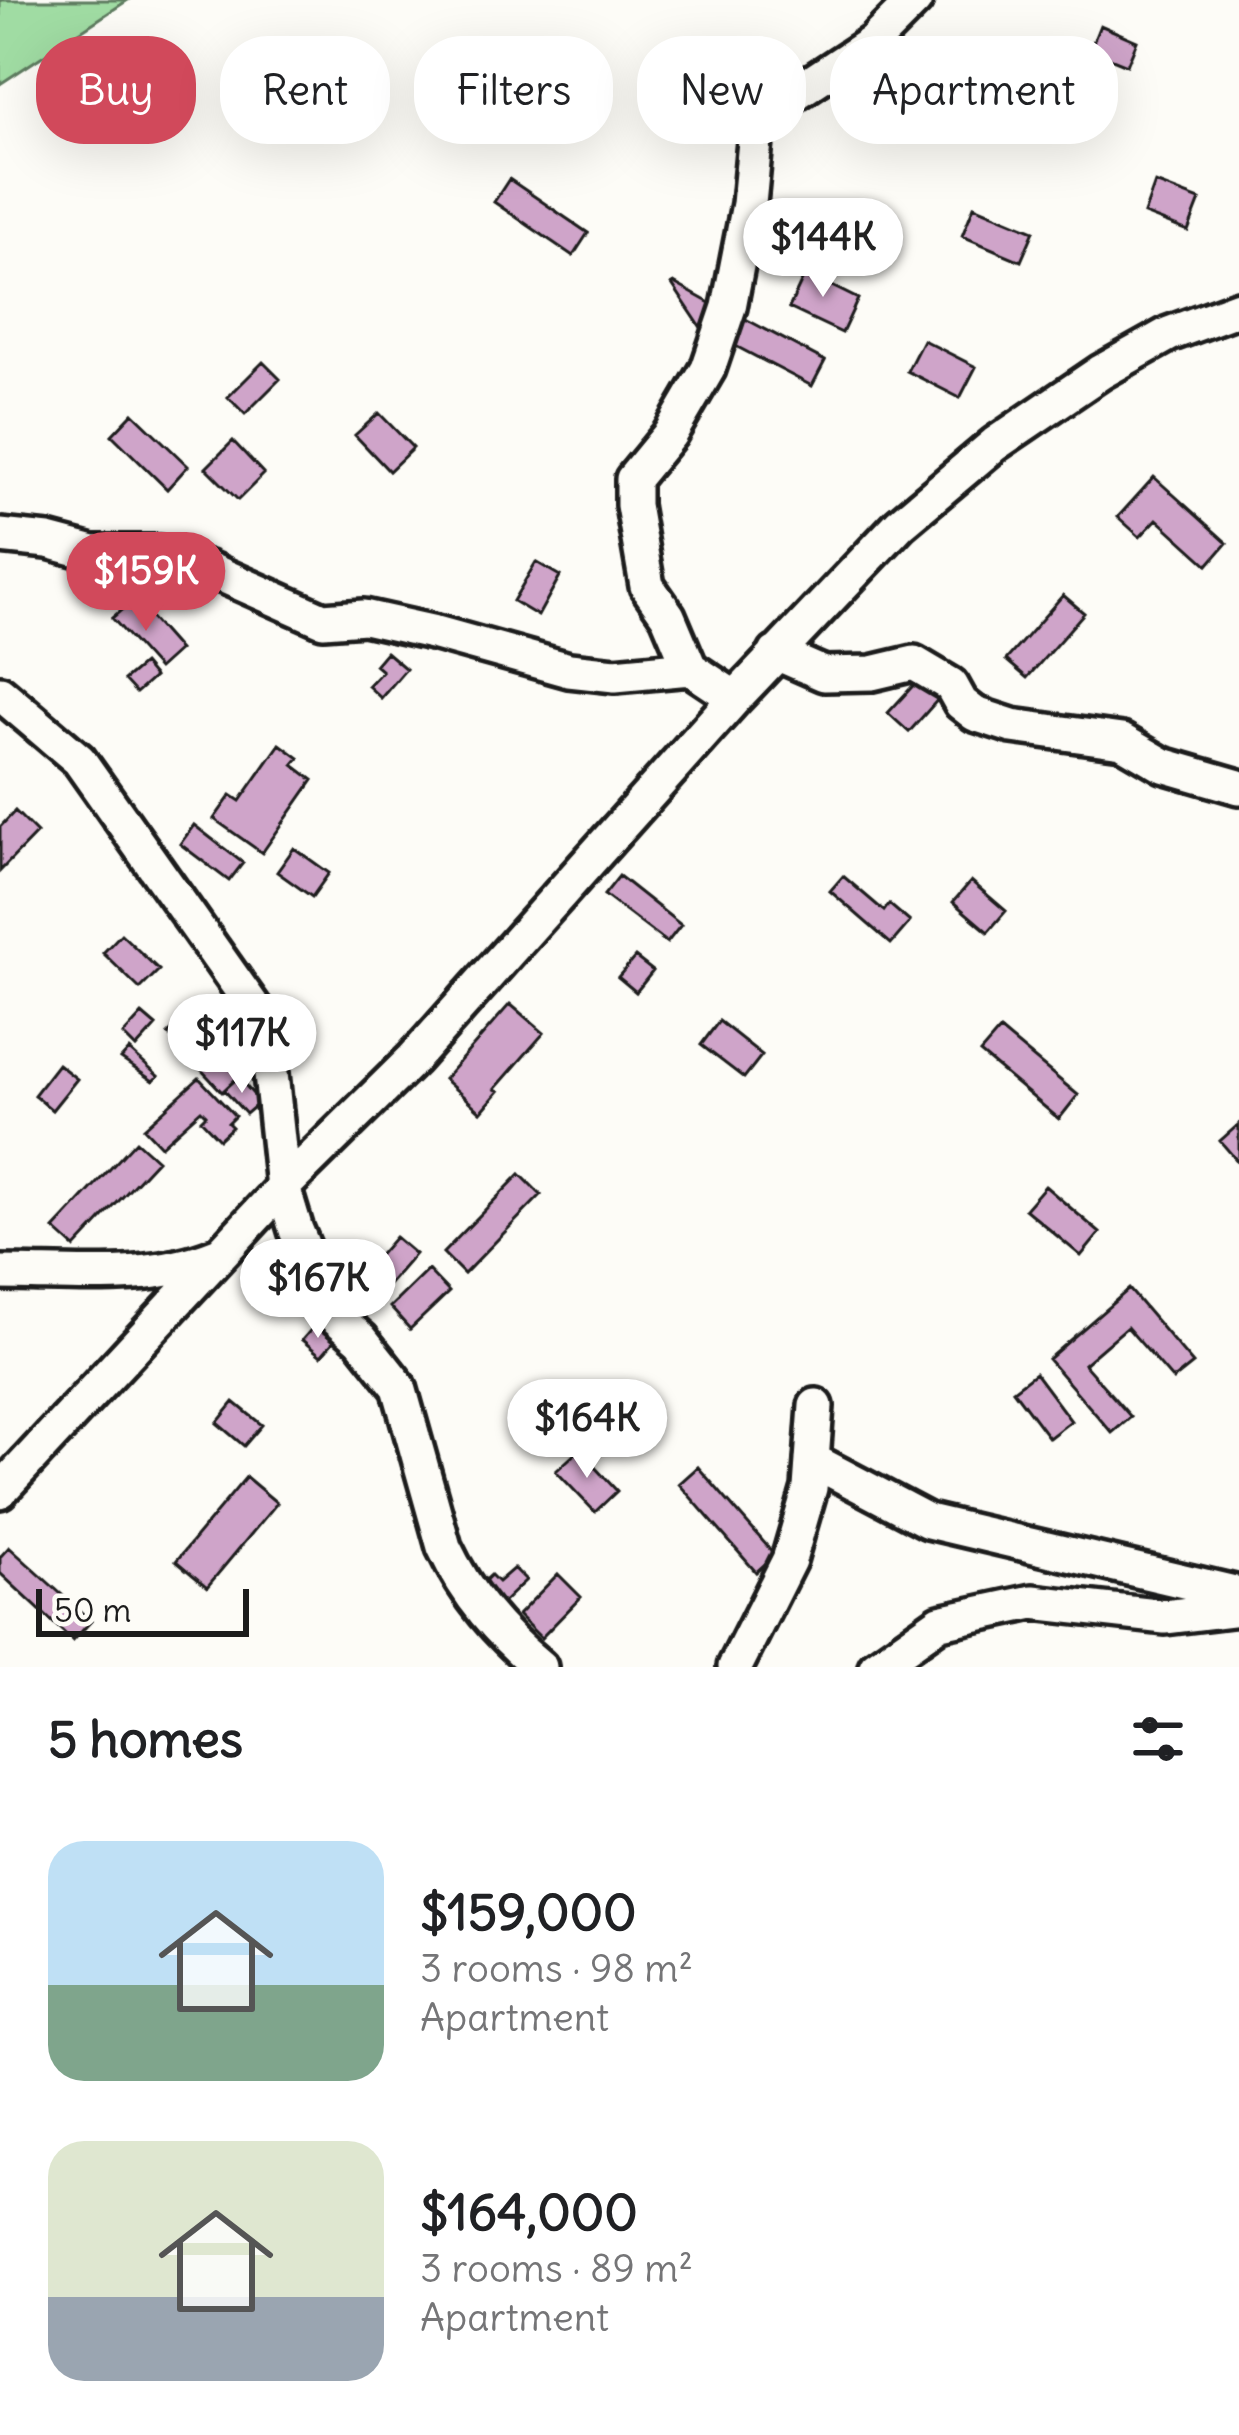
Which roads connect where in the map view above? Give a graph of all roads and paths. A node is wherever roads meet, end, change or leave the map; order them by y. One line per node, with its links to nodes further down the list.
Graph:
1 (915, 0): 5 (street)
2 (1239, 308): 4 (street)
3 (0, 536): 5 (street)
4 (776, 653): 7 (street); 8 (street)
5 (690, 668): 7 (street)
6 (0, 693): 9 (street)
7 (735, 698): 9 (street)
8 (1239, 787)
9 (283, 1187): 10 (street); 17 (street)
10 (223, 1252): 11 (street); 14 (street)
11 (0, 1273)
12 (815, 1406): 13 (street)
13 (812, 1460): 15 (street); 18 (street)
14 (0, 1491)
15 (1239, 1594)
16 (1239, 1608): 19 (street)
17 (540, 1667)
18 (735, 1667)
19 (876, 1667)

